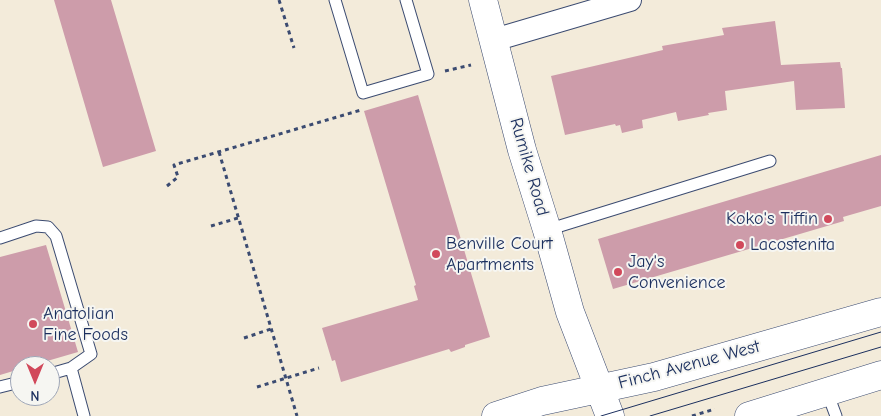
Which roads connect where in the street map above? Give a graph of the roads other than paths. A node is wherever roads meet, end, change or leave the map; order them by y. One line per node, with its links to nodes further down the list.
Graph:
1 (335, 0): 2 (lane)
2 (406, 0)
3 (483, 0): 5 (main road, Rumike Road)
4 (630, 0): 5 (street)
5 (494, 40): 7 (main road, Rumike Road)
6 (770, 161): 7 (lane)
7 (547, 230): 13 (main road, Rumike Road)
8 (0, 238): 10 (lane)
9 (881, 312): 13 (main road, Finch Avenue West)
10 (71, 368): 11 (lane); 15 (lane)
11 (60, 371)
12 (881, 374): 14 (main road)
13 (600, 387): 16 (main road, Finch Avenue West); 17 (main road, Rumike Road)
14 (832, 404): 18 (main road)
15 (84, 416)
16 (496, 416)
17 (610, 416)
18 (749, 416)

